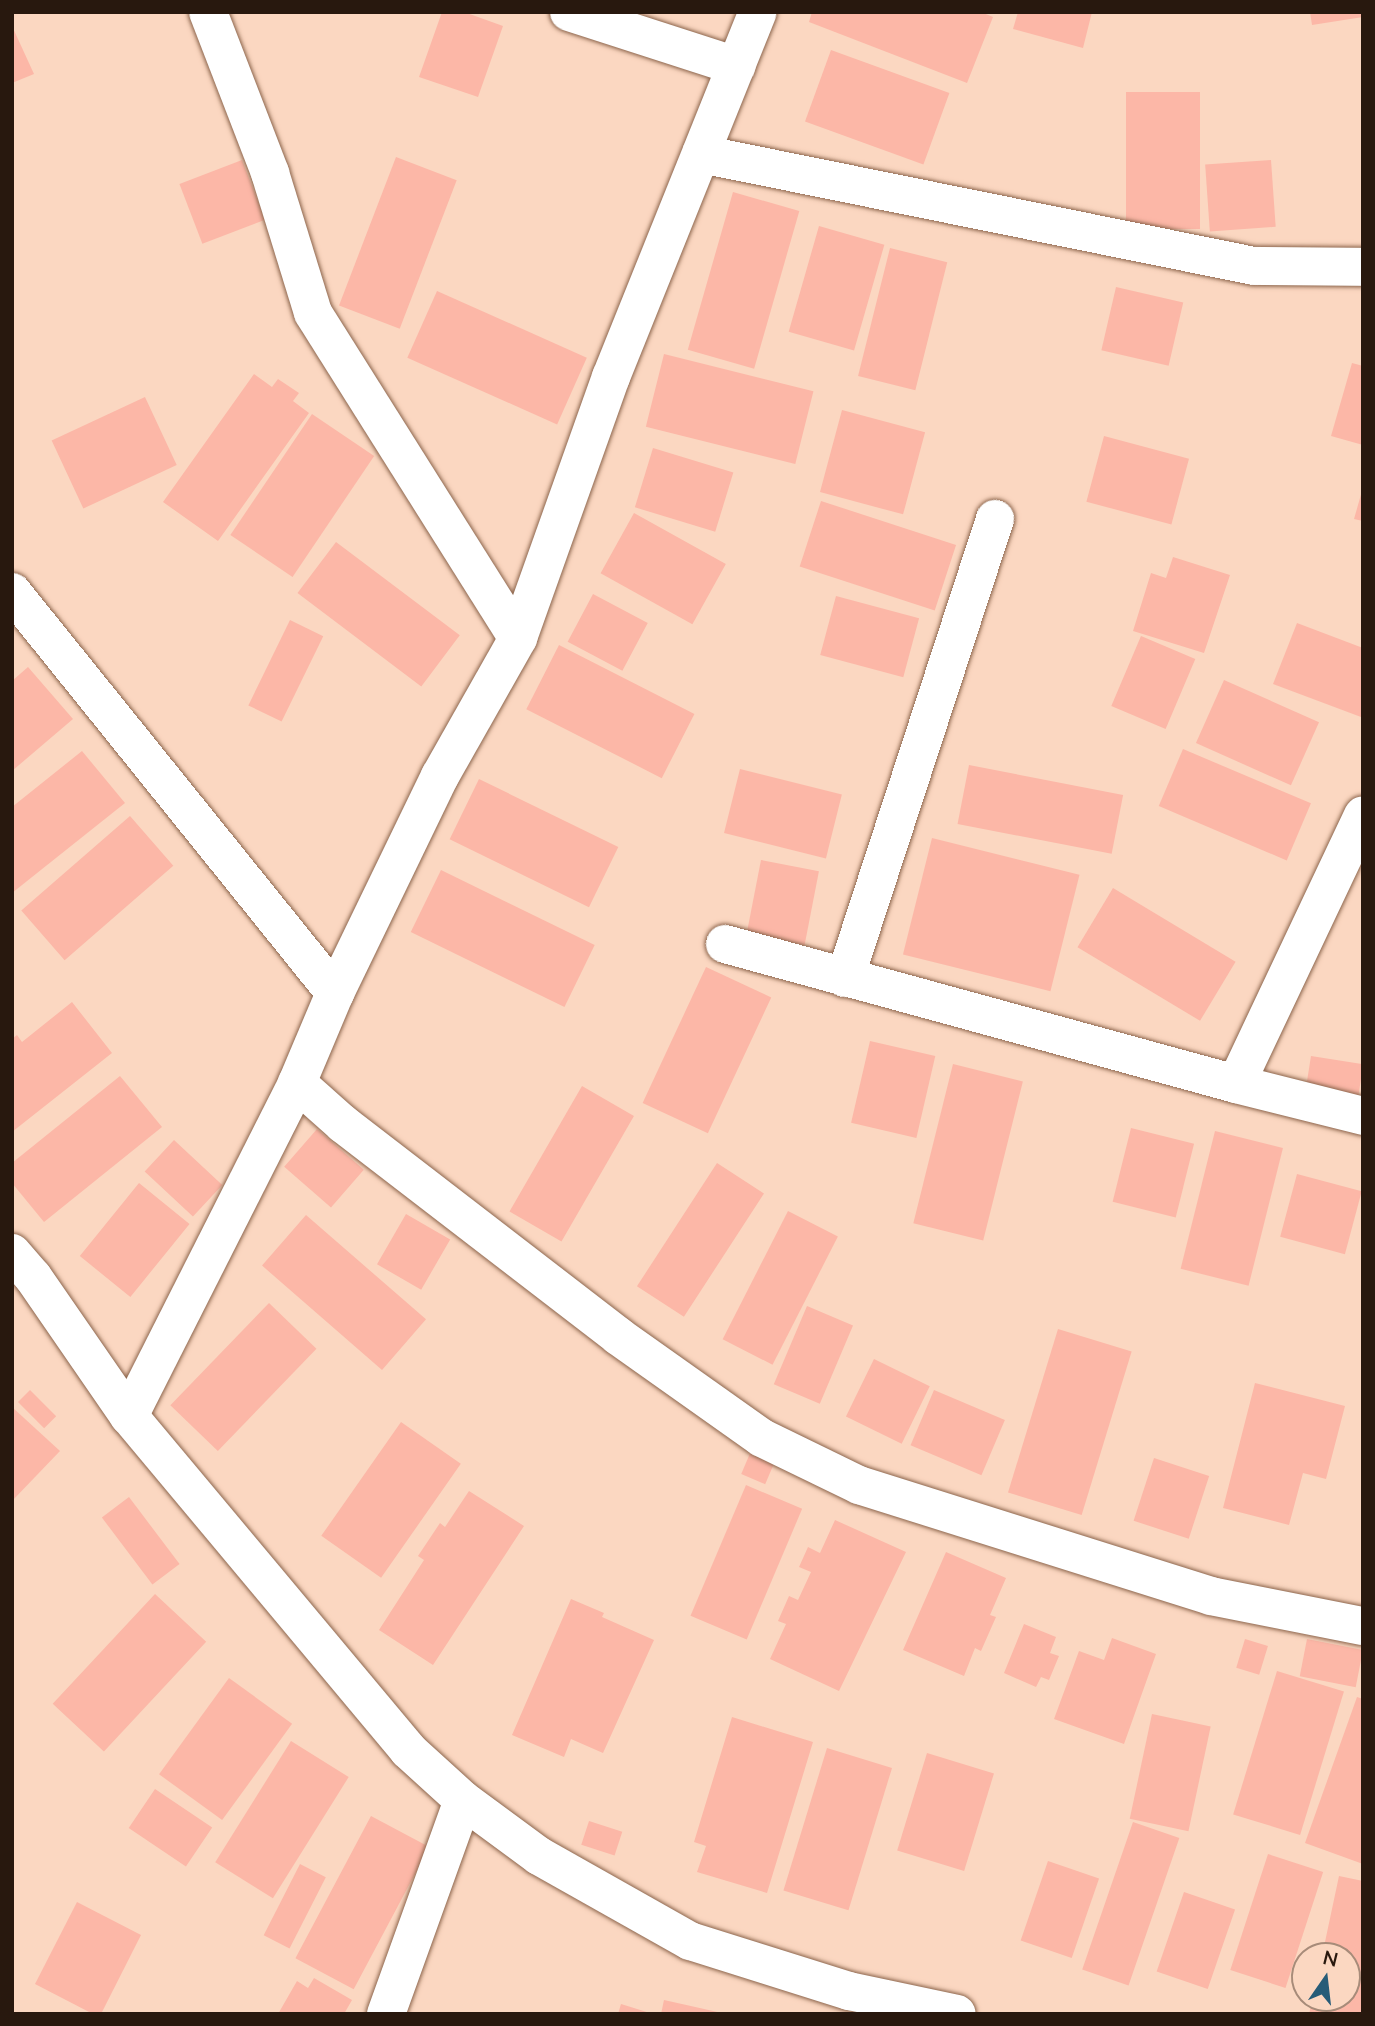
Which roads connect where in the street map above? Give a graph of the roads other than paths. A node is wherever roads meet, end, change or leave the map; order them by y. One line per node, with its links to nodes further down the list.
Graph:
1 (208, 12): 9 (street)
2 (569, 12): 4 (street)
3 (758, 12): 4 (street)
4 (736, 66): 5 (street)
5 (701, 154): 6 (street); 9 (street)
6 (1363, 267)
7 (995, 519): 12 (street)
8 (12, 592): 13 (street)
9 (518, 638): 13 (street)
10 (1363, 815): 15 (street)
11 (725, 944): 12 (street)
12 (845, 978): 15 (street)
13 (335, 993): 14 (street)
14 (297, 1083): 18 (street); 19 (street)
15 (1236, 1084): 16 (street)
16 (1363, 1116)
17 (19, 1276): 18 (street)
18 (129, 1416): 20 (street)
19 (1363, 1626)
20 (463, 1800): 21 (street); 22 (street)
21 (847, 2002): 23 (street)
22 (386, 2014)
23 (957, 2014)

